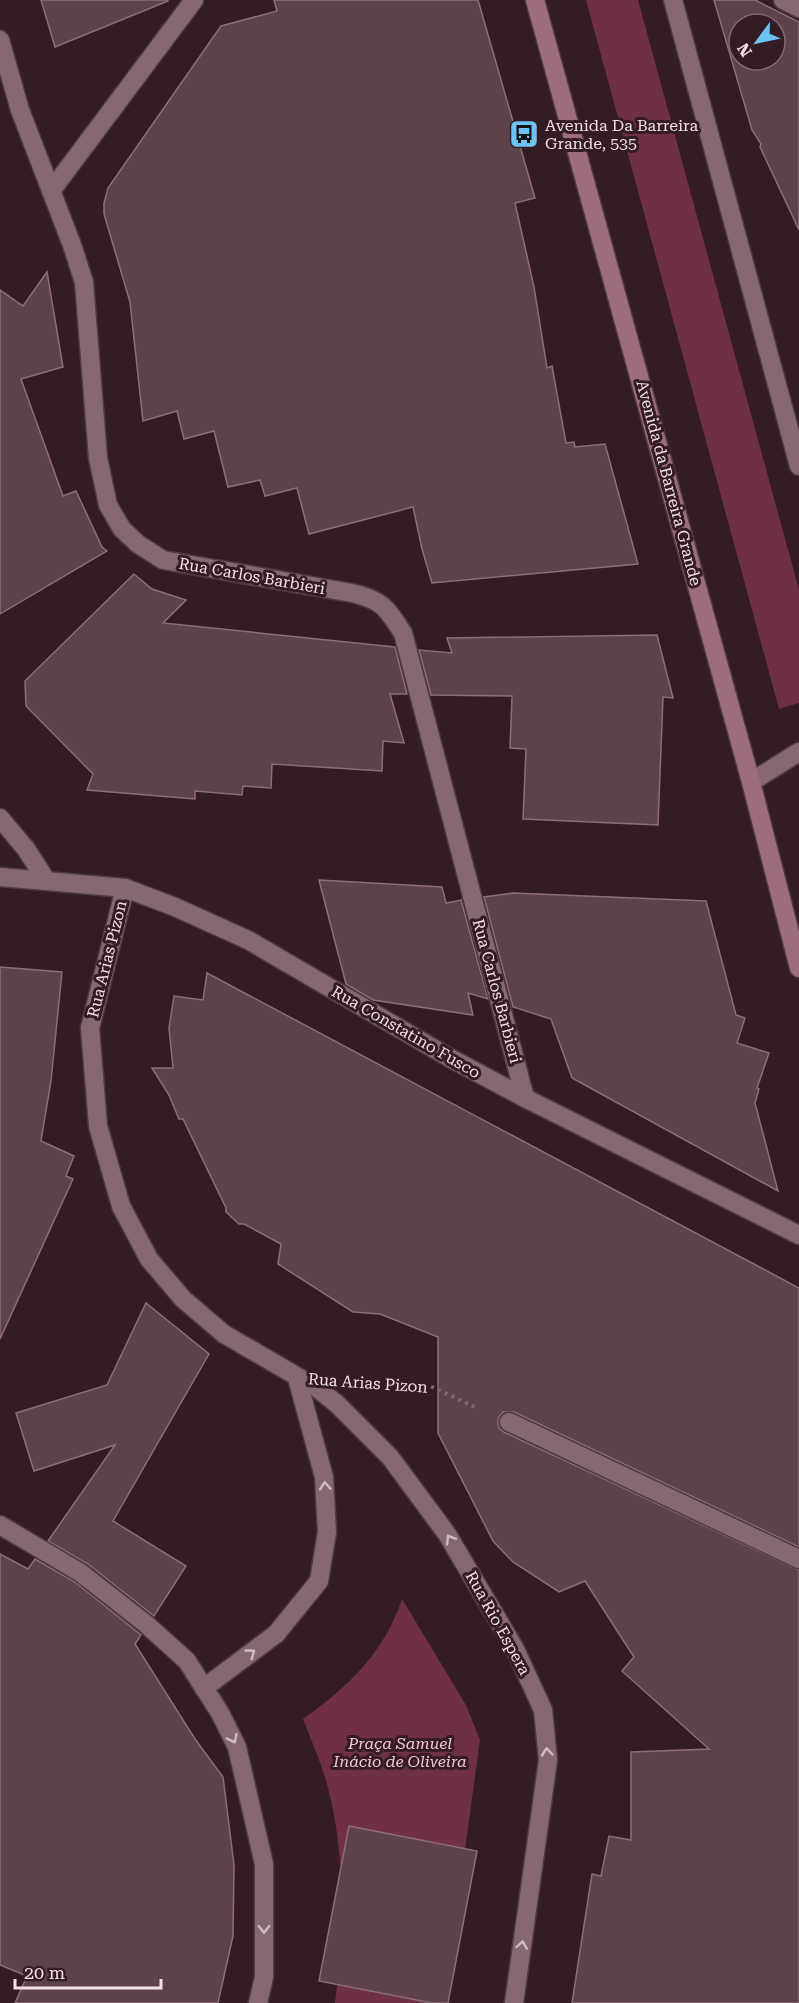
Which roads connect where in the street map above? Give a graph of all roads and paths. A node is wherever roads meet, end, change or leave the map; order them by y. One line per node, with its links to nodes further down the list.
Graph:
1 (194, 0): 7 (street)
2 (535, 0): 10 (main road, Avenida da Barreira Grande)
3 (673, 0): 8 (street)
4 (783, 0): 5 (street)
5 (799, 8)
6 (0, 40): 7 (street, Rua Carlos Barbieri)
7 (51, 191): 16 (street, Rua Carlos Barbieri)
8 (799, 466)
9 (799, 752): 10 (street)
10 (751, 782): 15 (main road, Avenida da Barreira Grande)
11 (0, 818): 13 (street)
12 (0, 877): 13 (street, Rua Constatino Fusco)
13 (46, 880): 14 (street, Rua Constatino Fusco)
14 (125, 888): 16 (street, Rua Constatino Fusco); 18 (street, Rua Arias Pizon)
15 (799, 967)
16 (525, 1098): 17 (street, Rua Constatino Fusco)
17 (799, 1235)
18 (297, 1378): 23 (street, one-way to 18); 25 (street, Rua Rio Espera, one-way to 18)
19 (357, 1381): 20 (path, Rua Arias Pizon)
20 (509, 1422): 22 (street)
21 (0, 1525): 23 (street)
22 (799, 1559)
23 (204, 1688): 24 (street, one-way to 24)
24 (258, 2003)
25 (514, 2003)

